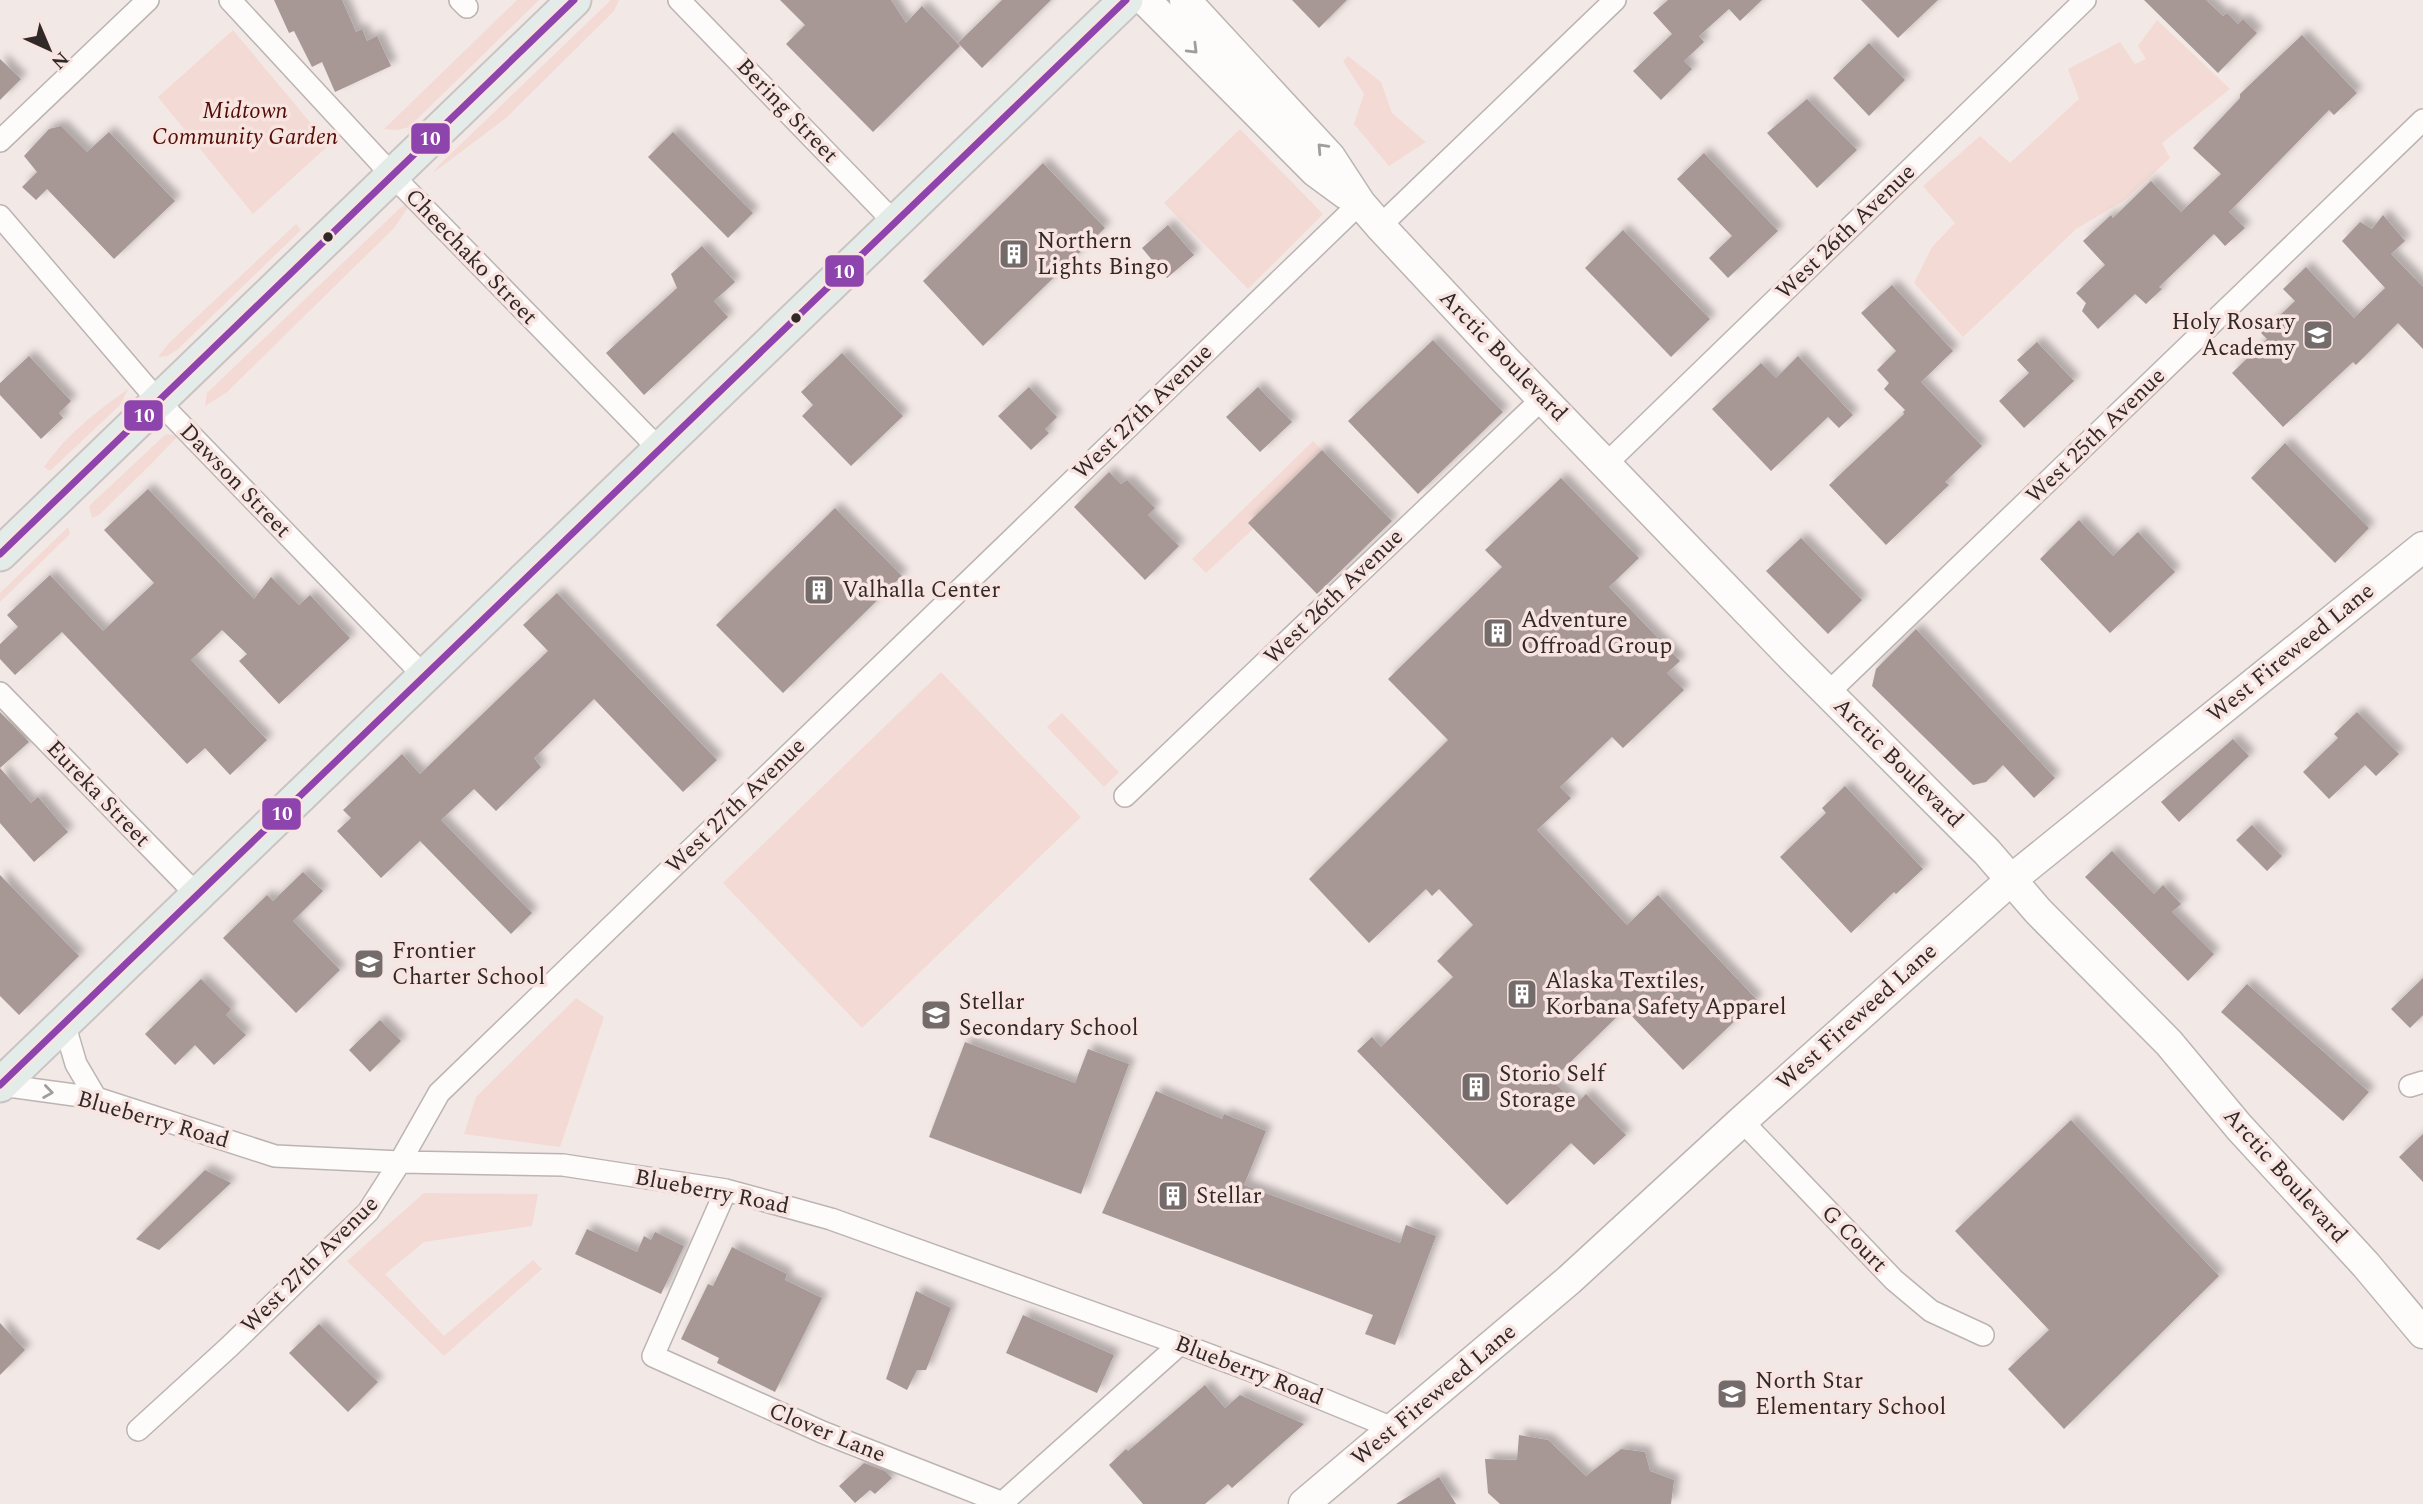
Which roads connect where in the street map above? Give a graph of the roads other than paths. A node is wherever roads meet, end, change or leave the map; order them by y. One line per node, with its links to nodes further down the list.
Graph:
1 (148, 0): 11 (street)
2 (230, 0): 12 (street, Cheechako Street)
3 (575, 0): 12 (main road)
4 (679, 0): 15 (street, Bering Street)
5 (1126, 0): 15 (main road)
6 (1145, 0): 13 (main road, Arctic Boulevard, one-way to 13)
7 (1185, 0): 13 (main road, Arctic Boulevard, one-way to 7)
8 (1615, 0): 16 (street)
9 (2085, 0): 20 (street, West 26th Avenue)
10 (2423, 120): 25 (street, West 25th Avenue)
11 (0, 141)
12 (393, 176): 18 (main road); 19 (street, Cheechako Street)
13 (1360, 203): 16 (main road, Arctic Boulevard); 33 (street, West 27th Avenue)
14 (0, 216): 18 (street, Dawson Street)
15 (894, 222): 19 (main road)
16 (1380, 226): 17 (main road, Arctic Boulevard)
17 (1543, 398): 20 (main road, Arctic Boulevard); 26 (street, West 26th Avenue)
18 (159, 402): 22 (main road); 23 (street, Dawson Street)
19 (659, 449): 23 (main road)
20 (1606, 464): 25 (main road, Arctic Boulevard)
21 (2423, 547): 27 (main road, West Fireweed Lane)
22 (0, 554)
23 (424, 676): 28 (main road)
24 (0, 693): 28 (street, Eureka Street)
25 (1828, 693): 27 (main road, Arctic Boulevard)
26 (1125, 796)
27 (2012, 879): 32 (main road, West Fireweed Lane); 35 (main road, Arctic Boulevard)
28 (197, 895): 29 (main road)
29 (64, 1023): 30 (main road); 31 (street)
30 (0, 1085): 31 (street, Blueberry Road, one-way to 31)
31 (96, 1098): 33 (street, Blueberry Road)
32 (1742, 1121): 36 (street, G Court); 38 (main road, West Fireweed Lane)
33 (400, 1162): 34 (street, Blueberry Road); 39 (street, West 27th Avenue)
34 (726, 1190): 37 (street, Blueberry Road); 41 (street, Clover Lane)
35 (2423, 1333)
36 (1983, 1335)
37 (1180, 1344): 38 (street, Blueberry Road); 41 (street)
38 (1395, 1429): 40 (main road, West Fireweed Lane)
39 (138, 1430)
40 (1313, 1501)
41 (1002, 1503)

